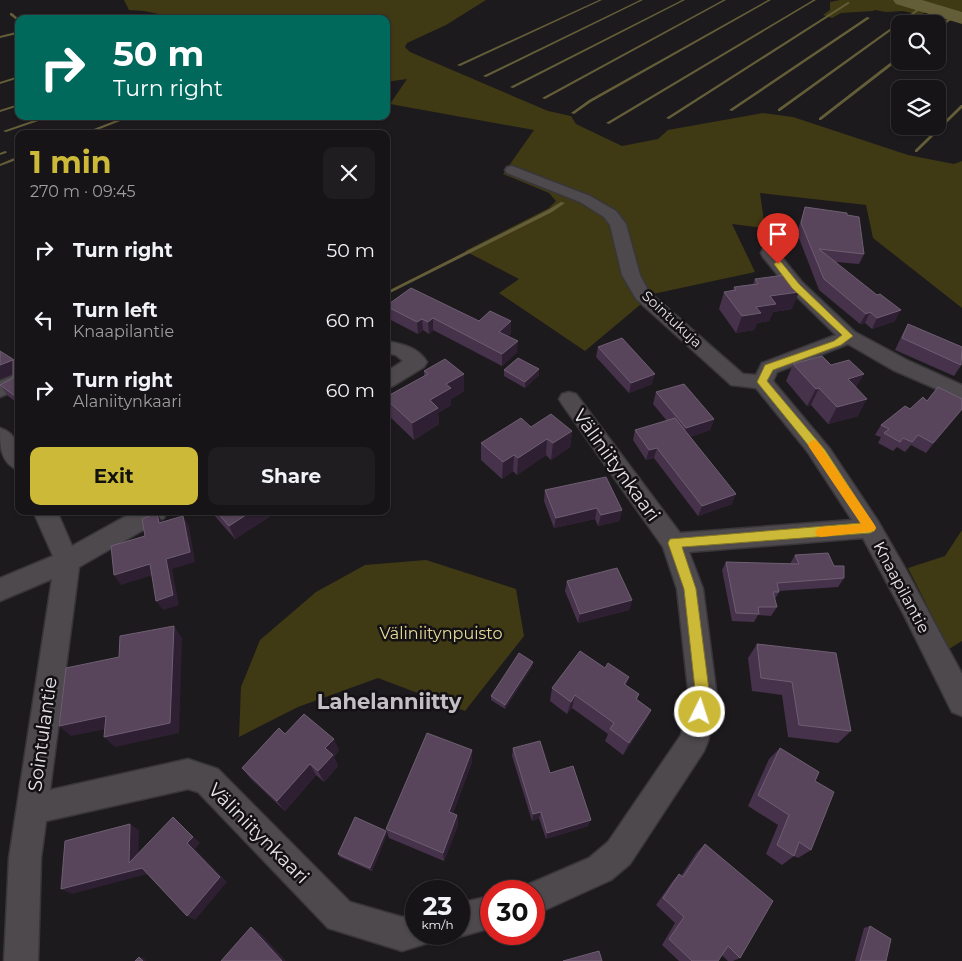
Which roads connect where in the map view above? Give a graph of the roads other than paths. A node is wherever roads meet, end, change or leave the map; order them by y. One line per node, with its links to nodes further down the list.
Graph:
1 (512, 170): 7 (street, Sointukuja)
2 (769, 253): 3 (street)
3 (848, 336): 7 (street); 9 (street)
4 (390, 348): 5 (street)
5 (390, 379)
6 (15, 382): 8 (street)
7 (762, 382): 15 (street, Knaapilantie)
8 (0, 390)
9 (962, 393)
10 (569, 399): 16 (street, Väliniitynkaari)
11 (0, 436): 12 (street)
12 (15, 457)
13 (47, 515): 17 (street)
14 (149, 515): 17 (street)
15 (870, 528): 16 (street); 19 (street, Knaapilantie)
16 (674, 543): 21 (street, Väliniitynkaari)
17 (67, 561): 18 (street); 20 (street, Sointulantie)
18 (0, 590)
19 (962, 702)
20 (31, 809): 22 (street, Väliniitynkaari); 23 (street, Sointulantie)
21 (545, 894)
22 (405, 933)
23 (21, 961)

